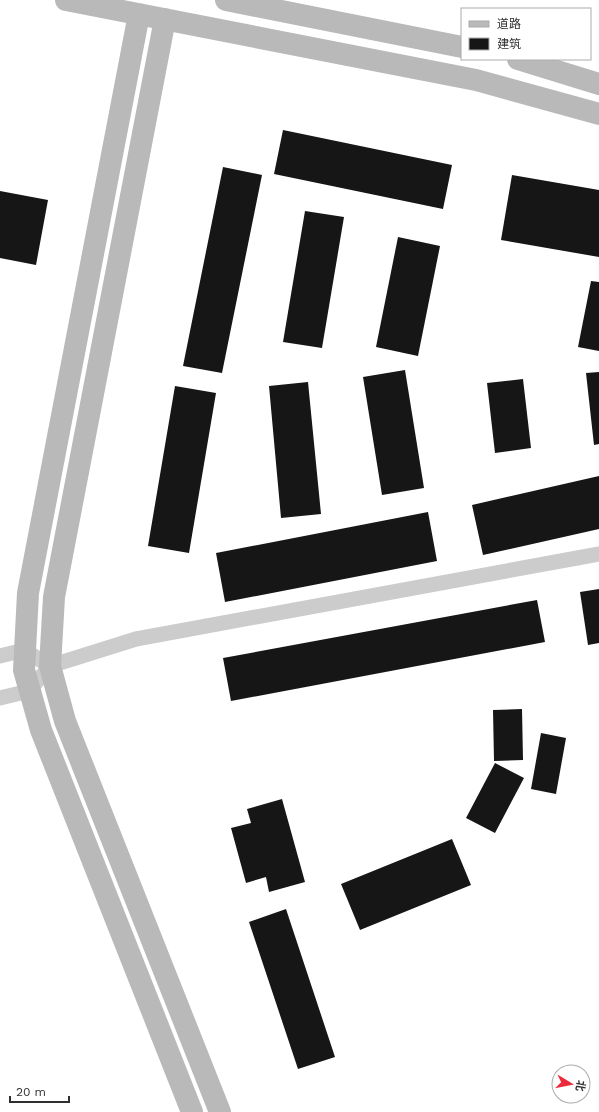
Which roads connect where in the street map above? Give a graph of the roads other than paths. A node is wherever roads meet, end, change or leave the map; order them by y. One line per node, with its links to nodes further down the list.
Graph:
1 (66, 0): 3 (street)
2 (226, 0): 5 (street)
3 (139, 14): 4 (street); 10 (street)
4 (165, 19): 8 (street); 12 (street)
5 (461, 48)
6 (521, 60): 7 (street)
7 (599, 84)
8 (599, 114)
9 (599, 554): 12 (street)
10 (24, 650): 11 (street); 12 (street); 13 (street)
11 (0, 656)
12 (50, 666): 13 (street); 16 (street)
13 (29, 690): 14 (street); 15 (street)
14 (0, 698)
15 (192, 1112)
16 (220, 1112)

